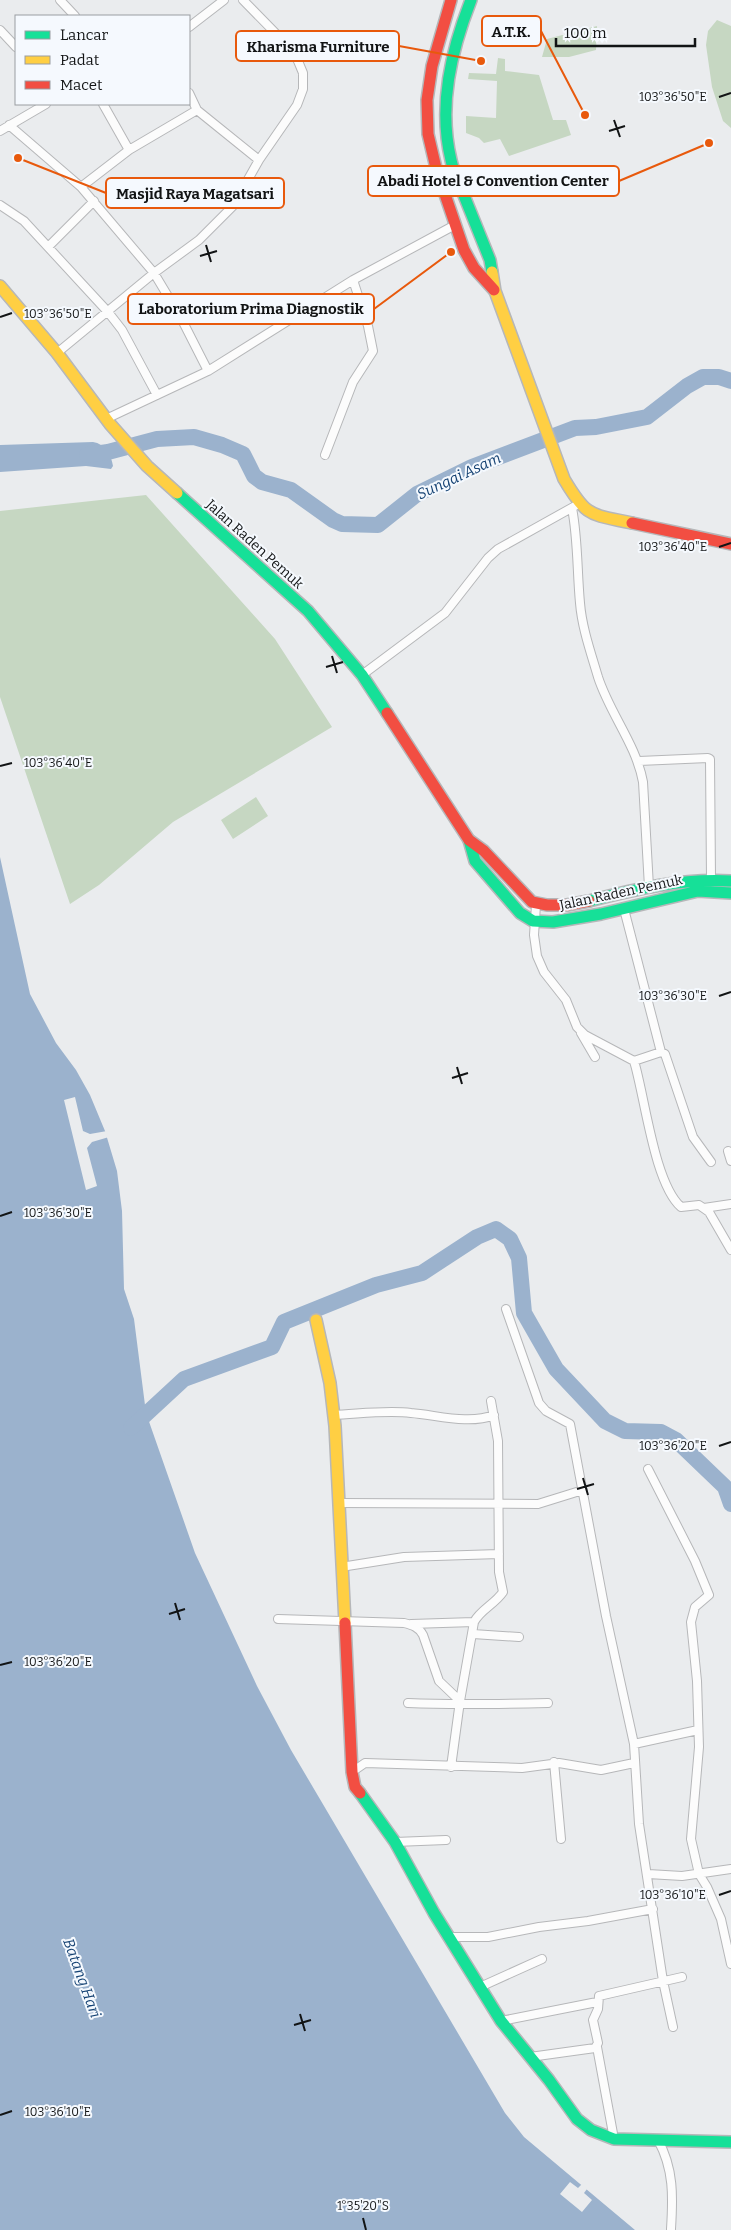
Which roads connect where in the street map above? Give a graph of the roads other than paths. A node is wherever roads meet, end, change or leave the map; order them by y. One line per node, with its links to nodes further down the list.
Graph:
1 (60, 0): 6 (street)
2 (224, 0): 7 (street)
3 (243, 0): 17 (street)
4 (451, 0): 21 (main road)
5 (471, 0): 26 (main road)
6 (74, 15)
7 (190, 26)
8 (0, 30): 9 (street)
9 (15, 46)
10 (190, 96): 13 (street)
11 (44, 105): 14 (street)
12 (104, 105): 16 (street)
13 (197, 110): 16 (street); 17 (street)
14 (9, 125): 15 (street); 18 (street)
15 (1, 130)
16 (129, 150): 18 (street)
17 (259, 160): 23 (street)
18 (81, 187): 19 (street)
19 (94, 201): 22 (street); 23 (street)
20 (0, 205): 22 (street)
21 (455, 225): 24 (street); 26 (main road)
22 (48, 247): 27 (street)
23 (154, 273): 27 (street); 29 (street)
24 (353, 280): 29 (street); 32 (street)
25 (0, 286): 28 (main road, Jalan Raden Pemuk)
26 (495, 291): 33 (main road)
27 (108, 312): 28 (street); 30 (street)
28 (57, 353): 31 (main road, Jalan Raden Pemuk)
29 (208, 371): 30 (street)
30 (157, 394): 31 (street)
31 (108, 422): 35 (main road, Jalan Raden Pemuk)
32 (325, 455)
33 (575, 505): 34 (main road); 35 (street); 36 (street)
34 (731, 544)
35 (362, 676): 37 (main road, Jalan Raden Pemuk)
36 (639, 761): 38 (street); 40 (street)
37 (469, 840): 42 (main road, Jalan Raden Pemuk); 44 (main road, Jalan Raden Pemuk)
38 (711, 878): 39 (main road, Jalan Raden Pemuk); 40 (main road, Jalan Raden Pemuk)
39 (731, 881)
40 (649, 887): 42 (main road, Jalan Raden Pemuk)
41 (731, 893): 43 (main road, Jalan Raden Pemuk)
42 (536, 904): 44 (street)
43 (624, 909): 44 (main road, Jalan Raden Pemuk); 46 (street)
44 (534, 921): 45 (street)
45 (581, 1032): 47 (street); 48 (street)
46 (661, 1052): 48 (street); 51 (street)
47 (595, 1057)
48 (634, 1061): 53 (street)
49 (728, 1151): 50 (street)
50 (731, 1161)
51 (711, 1162)
52 (731, 1204): 53 (street)
53 (704, 1208): 54 (street)
54 (731, 1250)
55 (506, 1309): 61 (street)
56 (316, 1320): 58 (main road)
57 (491, 1401): 59 (street)
58 (334, 1415): 59 (street); 62 (main road)
59 (494, 1415): 63 (street)
60 (648, 1469): 75 (street)
61 (584, 1490): 63 (street); 76 (street)
62 (338, 1502): 63 (street); 65 (main road)
63 (498, 1503): 64 (street)
64 (499, 1554): 65 (street); 68 (street)
65 (341, 1566): 67 (main road)
66 (278, 1619): 67 (street)
67 (344, 1621): 69 (street); 80 (main road)
68 (474, 1622): 69 (street); 70 (street)
69 (409, 1624): 73 (street)
70 (473, 1634): 71 (street); 73 (street)
71 (519, 1637)
72 (408, 1702): 73 (street)
73 (459, 1703): 74 (street); 79 (street)
74 (548, 1703)
75 (698, 1730): 76 (street); 86 (street)
76 (634, 1744): 78 (street)
77 (554, 1762): 78 (street); 79 (street); 81 (street)
78 (634, 1763): 85 (street)
79 (451, 1767): 80 (street)
80 (352, 1772): 83 (main road)
81 (561, 1839)
82 (446, 1840): 83 (street)
83 (395, 1842): 88 (main road)
84 (731, 1869): 86 (street)
85 (648, 1874): 86 (street); 87 (street)
86 (698, 1874): 90 (street)
87 (653, 1909): 88 (street); 92 (street)
88 (449, 1937): 93 (main road)
89 (542, 1959): 93 (street)
90 (731, 1964)
91 (682, 1977): 92 (street)
92 (663, 1982): 94 (street); 96 (street)
93 (480, 1987): 95 (main road)
94 (598, 2002): 95 (street); 97 (street)
95 (501, 2021): 98 (main road)
96 (673, 2027)
97 (597, 2047): 98 (street); 99 (street)
98 (530, 2057): 99 (main road)
99 (614, 2139): 100 (main road)
100 (658, 2140): 101 (main road); 102 (street)
101 (731, 2142)
102 (671, 2229)

